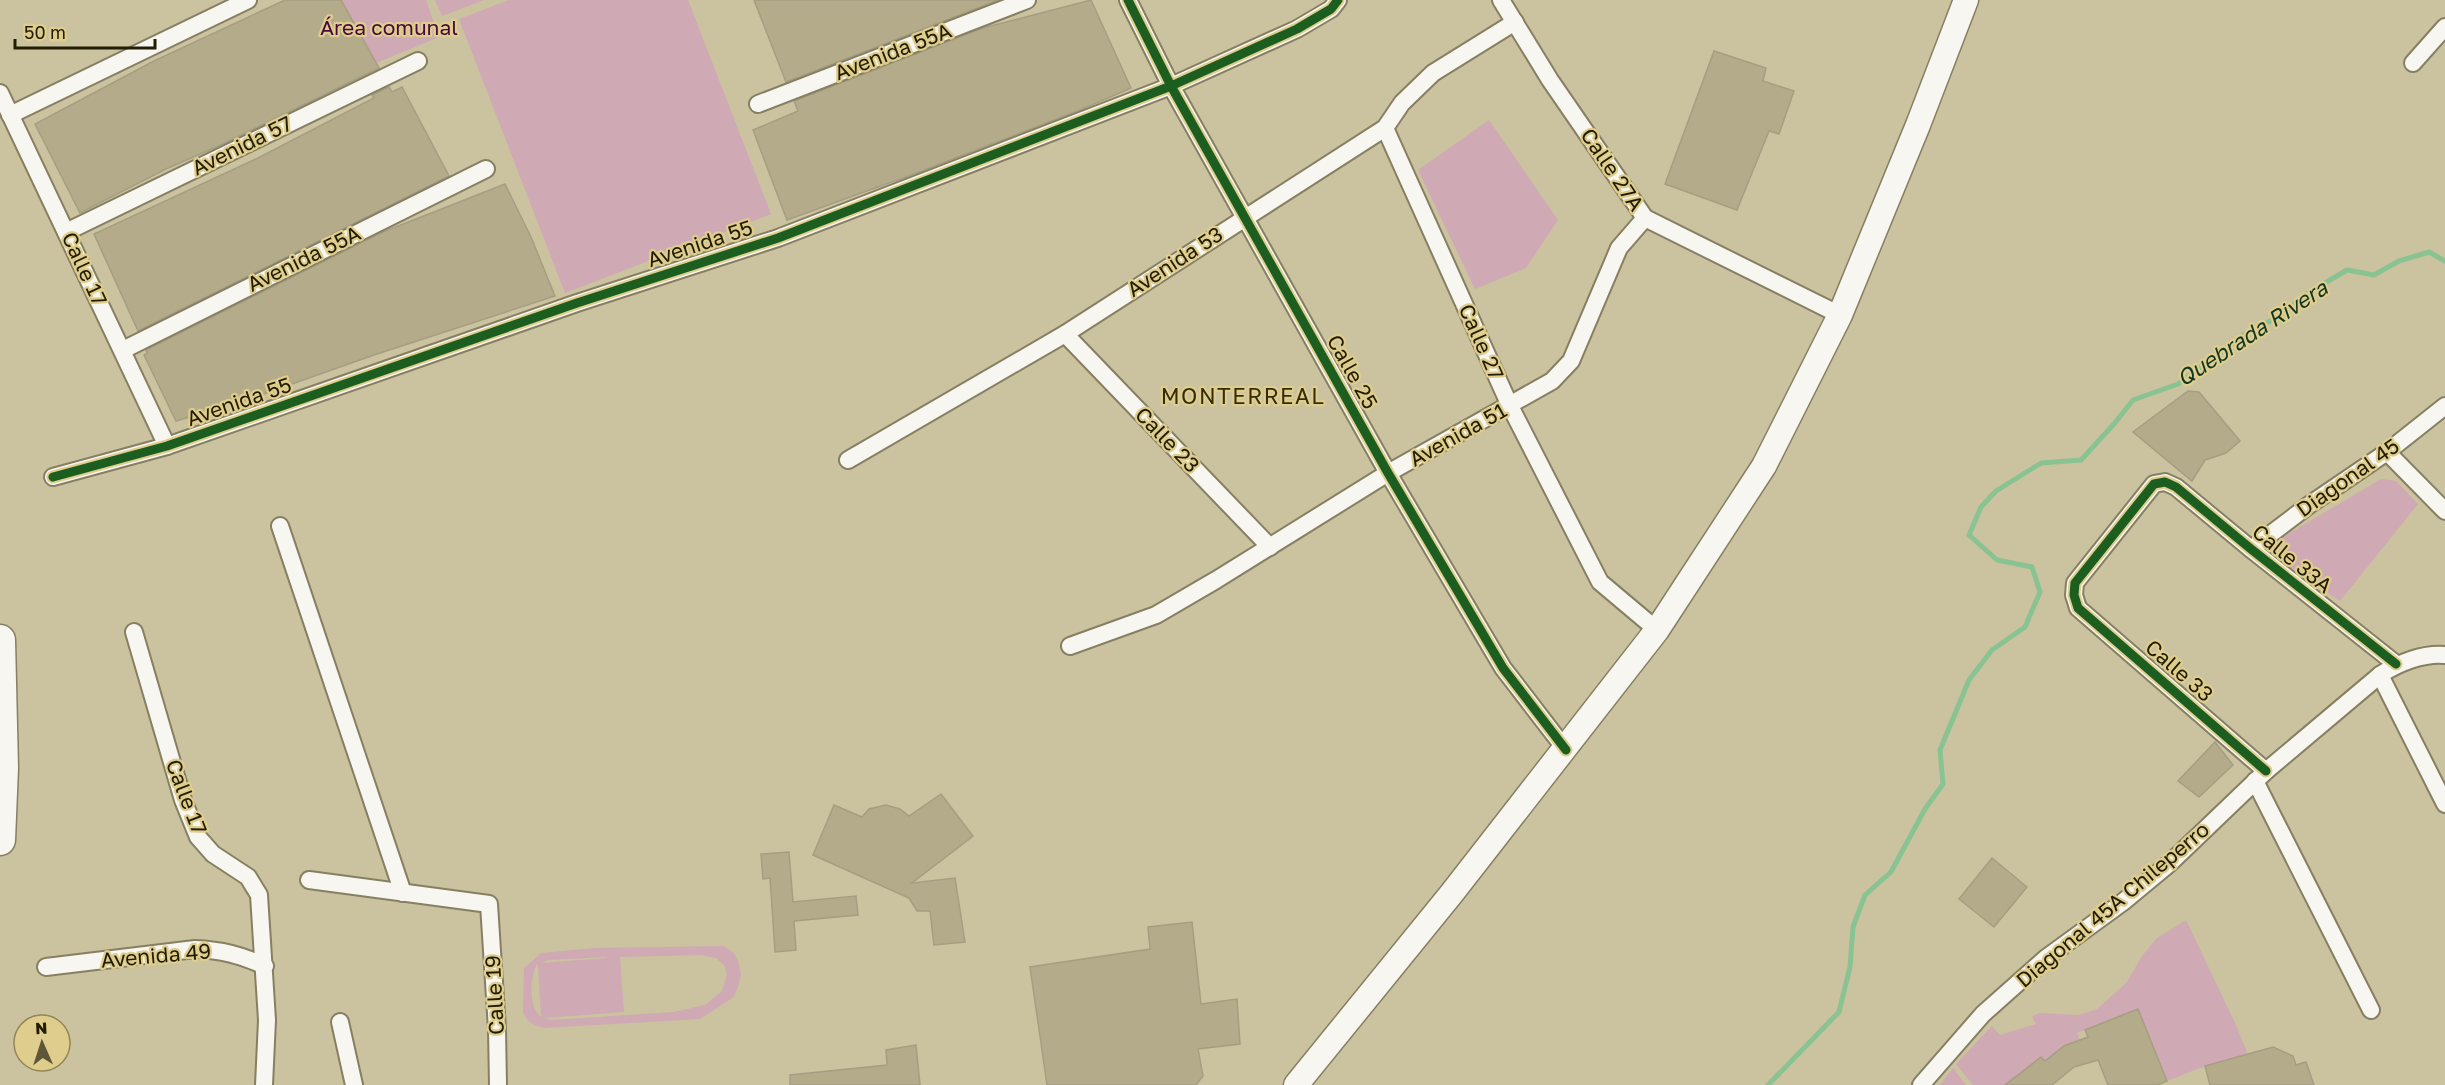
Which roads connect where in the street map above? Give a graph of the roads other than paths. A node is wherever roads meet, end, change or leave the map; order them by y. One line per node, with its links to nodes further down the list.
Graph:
1 (248, 0): 14 (street)
2 (1028, 0): 13 (street, Avenida 55A)
3 (1128, 0): 11 (street, Calle 25)
4 (1338, 0): 11 (street, Avenida 55)
5 (1501, 0): 7 (street, Calle 27A)
6 (1966, 0): 20 (main road)
7 (1515, 22): 15 (street, Avenida 53); 18 (street, Calle 27A)
8 (2445, 27): 10 (street)
9 (418, 60): 19 (street, Avenida 57)
10 (2413, 63)
11 (1171, 86): 17 (street, Calle 25); 25 (street, Avenida 55)
12 (0, 93): 14 (street, Calle 17)
13 (758, 105)
14 (10, 115): 19 (street, Calle 17)
15 (1385, 128): 17 (street, Avenida 53); 23 (street, Calle 27)
16 (486, 169): 22 (street, Avenida 55A)
17 (1245, 217): 21 (street, Avenida 53); 28 (street, Calle 25)
18 (1645, 218): 20 (street, Calle 27A); 23 (street, Avenida 51)
19 (66, 232): 22 (street, Calle 17)
20 (1840, 315): 35 (main road)
21 (1065, 334): 27 (street, Avenida 53); 32 (street, Calle 23)
22 (123, 350): 25 (street, Calle 17)
23 (1510, 406): 28 (street, Avenida 51); 35 (street, Calle 27)
24 (2445, 406): 26 (street, Diagonal 45)
25 (167, 446): 29 (street, Avenida 55)
26 (2387, 452): 30 (street); 33 (street, Diagonal 45)
27 (848, 460)
28 (1388, 473): 32 (street, Avenida 51); 42 (street, Calle 25)
29 (53, 477)
30 (2445, 511)
31 (280, 526): 47 (street)
32 (1270, 547): 38 (street, Avenida 51)
33 (2250, 549): 34 (street, Calle 33A); 40 (street, Calle 33A)
34 (2074, 595): 43 (street, Calle 33)
35 (1657, 630): 42 (main road)
36 (134, 632): 48 (street, Calle 17)
37 (0, 640): 45 (highway)
38 (1070, 646)
39 (2445, 655): 40 (street)
40 (2396, 664): 41 (street, Diagonal 45A Chileperro)
41 (2380, 675): 43 (street, Diagonal 45A Chileperro); 44 (street)
42 (1566, 750): 55 (main road)
43 (2261, 776): 50 (street, Calle 33); 56 (street, Diagonal 45A Chileperro)
44 (2445, 804)
45 (0, 840)
46 (309, 880): 47 (street)
47 (403, 893): 54 (street, Calle 19)
48 (265, 966): 49 (street, Avenida 49); 52 (street, Calle 17)
49 (46, 968)
50 (2372, 1010)
51 (339, 1022): 53 (street)
52 (264, 1085)
53 (354, 1085)
54 (498, 1085)
55 (1296, 1085)
56 (1922, 1085)

